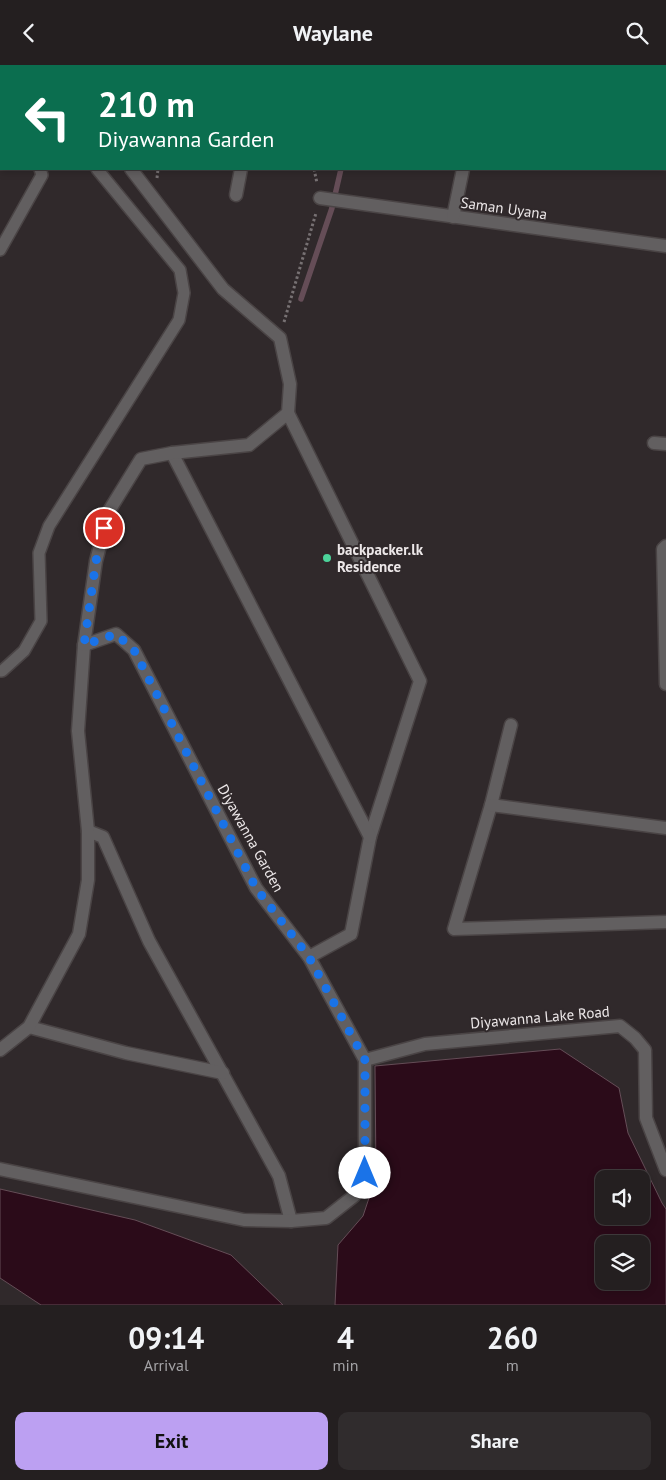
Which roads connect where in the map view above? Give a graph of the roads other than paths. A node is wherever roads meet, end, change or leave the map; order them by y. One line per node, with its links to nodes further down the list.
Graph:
1 (40, 170): 10 (lane)
2 (98, 170): 15 (lane)
3 (131, 170): 11 (street)
4 (241, 170): 6 (street)
5 (463, 170): 8 (street)
6 (236, 195)
7 (328, 200): 8 (street, Saman Uyana)
8 (453, 217): 9 (street, Saman Uyana)
9 (666, 246)
10 (0, 250)
11 (288, 413): 12 (street); 21 (street)
12 (172, 453): 14 (street); 21 (street)
13 (666, 546): 16 (street)
14 (84, 645): 20 (street); 23 (street, Diyawanna Garden)
15 (0, 671)
16 (666, 684)
17 (511, 725): 18 (street)
18 (491, 805): 19 (street); 22 (street)
19 (666, 828)
20 (88, 831): 24 (street); 27 (street)
21 (370, 837): 23 (street)
22 (666, 922)
23 (309, 957): 26 (street, Diyawanna Garden)
24 (29, 1027): 25 (street); 27 (street)
25 (0, 1050)
26 (365, 1060): 29 (street, Diyawanna Lake Road); 30 (street, Diyawanna Garden)
27 (223, 1073): 30 (street)
28 (0, 1169): 30 (street, Diyawanna Garden)
29 (666, 1170)
30 (291, 1221)

